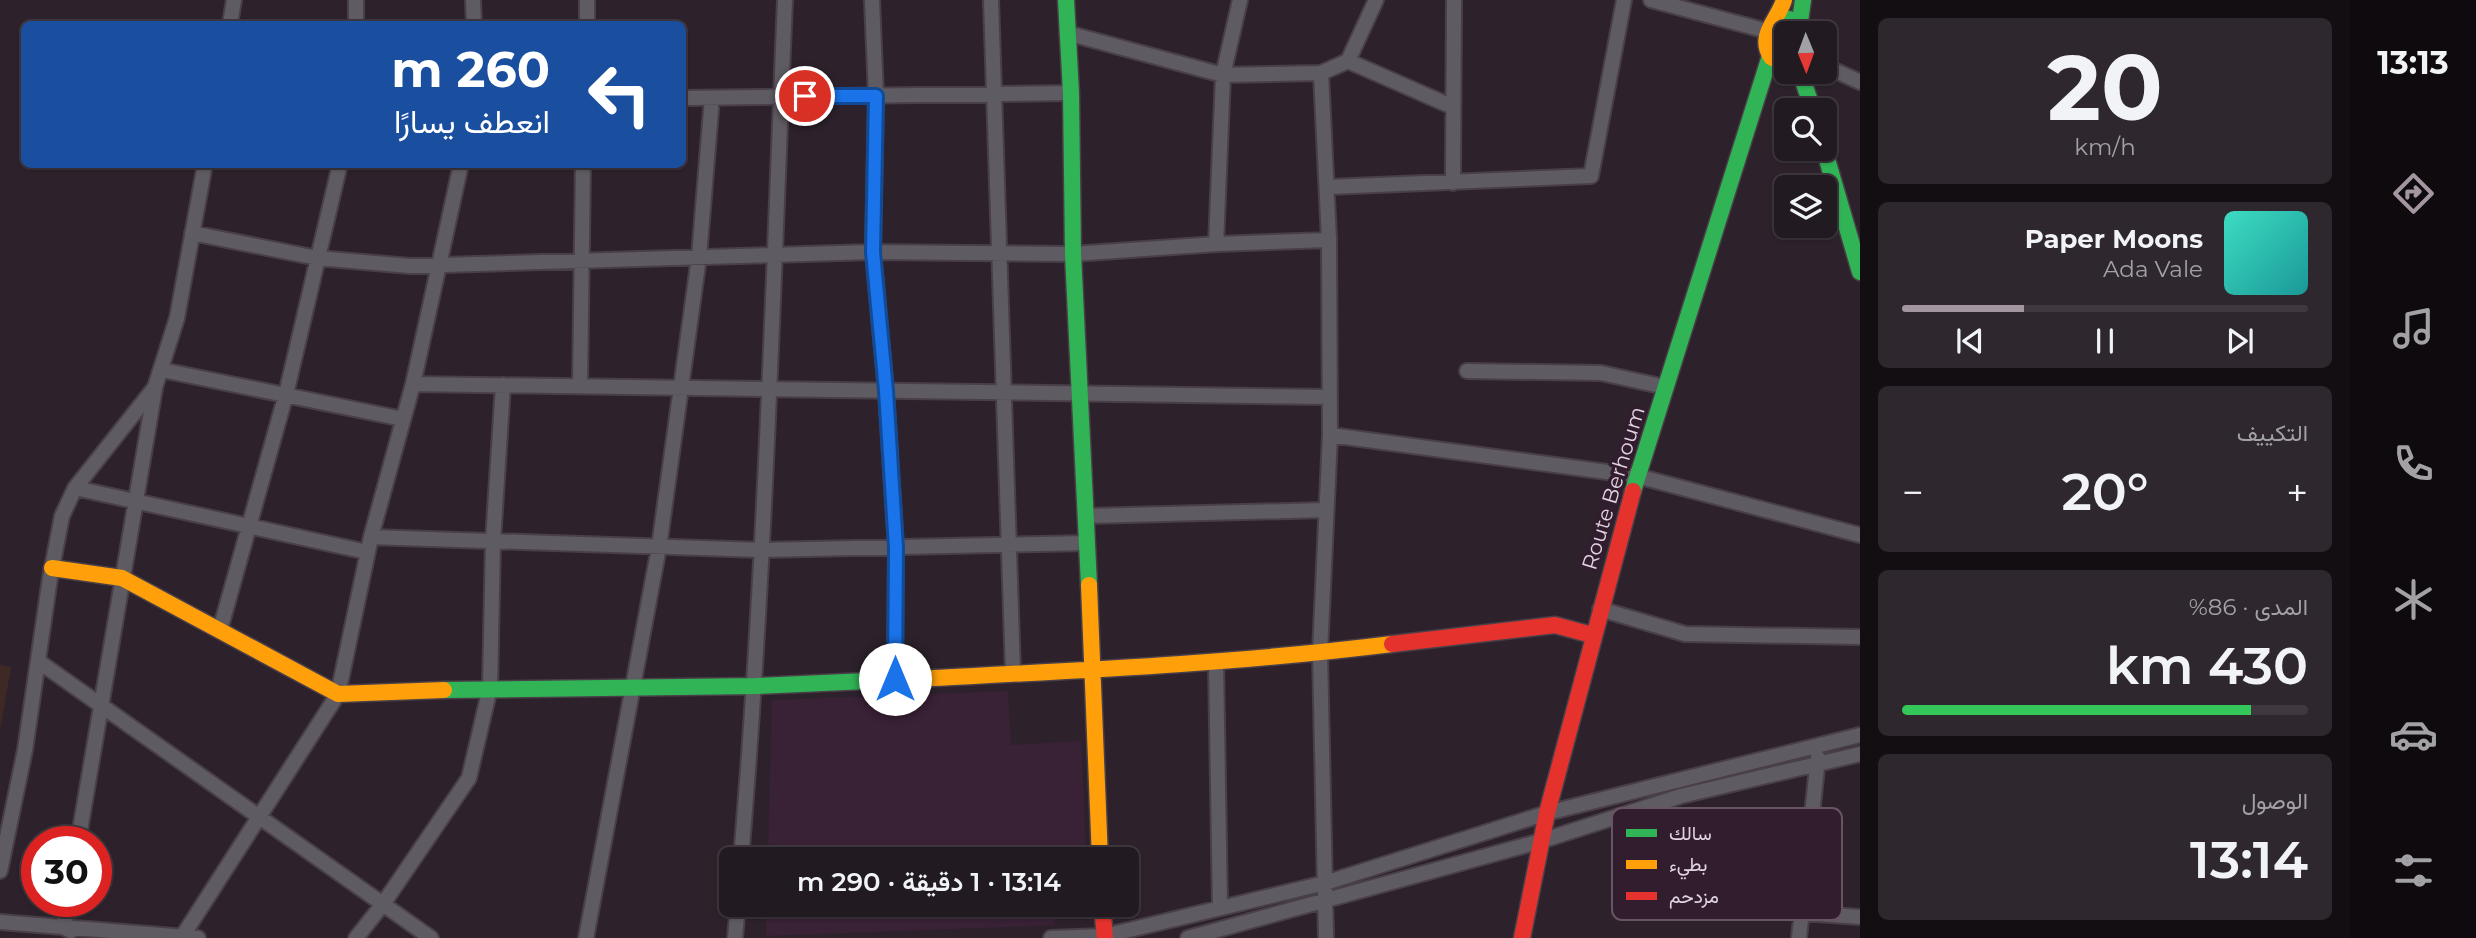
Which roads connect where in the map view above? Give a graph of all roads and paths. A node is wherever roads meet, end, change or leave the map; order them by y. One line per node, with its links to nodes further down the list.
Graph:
1 (234, 0): 16 (street)
2 (356, 0): 17 (street)
3 (473, 0): 18 (street)
4 (587, 0): 19 (street)
5 (785, 0): 33 (street)
6 (872, 0): 32 (street)
7 (991, 0): 31 (street)
8 (1066, 0): 22 (street)
9 (1240, 0): 28 (street)
10 (1376, 0): 25 (street)
11 (1454, 0): 36 (street)
12 (1624, 0): 42 (street)
13 (1651, 0): 21 (street)
14 (1784, 0): 21 (street)
15 (1803, 0): 20 (street)
16 (230, 21)
17 (356, 21)
18 (474, 21)
19 (587, 21)
20 (1800, 21)
21 (1772, 26): 23 (street)
22 (1067, 33): 28 (street); 30 (street)
23 (1770, 56): 24 (street); 62 (street, Route Berhoum)
24 (1774, 59)
25 (1348, 61): 27 (street); 36 (street)
26 (1838, 72): 29 (street)
27 (1321, 73): 28 (street); 43 (street)
28 (1223, 75): 46 (street)
29 (1860, 82)
30 (1072, 93): 31 (street); 49 (street)
31 (994, 94): 32 (street); 48 (street)
32 (876, 96): 33 (street); 47 (street)
33 (781, 97): 35 (street); 50 (street)
34 (686, 98): 35 (street)
35 (712, 98): 51 (street)
36 (1453, 107): 42 (street)
37 (1828, 161): 55 (street)
38 (204, 168): 44 (street)
39 (339, 168): 52 (street)
40 (460, 168): 54 (street)
41 (583, 168): 53 (street)
42 (1453, 183): 43 (street)
43 (1328, 187): 45 (street)
44 (192, 233): 52 (street); 56 (street)
45 (1329, 240): 46 (street); 69 (street)
46 (1216, 244): 49 (street)
47 (873, 252): 48 (street); 50 (street); 65 (street)
48 (999, 253): 49 (street); 66 (street)
49 (1073, 254): 68 (street)
50 (774, 255): 51 (street); 64 (street)
51 (699, 257): 53 (street); 63 (street)
52 (317, 258): 54 (street); 67 (street)
53 (580, 261): 54 (street); 60 (street)
54 (440, 265): 58 (street)
55 (1860, 272)
56 (162, 370): 61 (street); 67 (street)
57 (1467, 371): 62 (street)
58 (413, 384): 59 (street); 70 (street)
59 (503, 385): 60 (street); 79 (street)
60 (580, 386): 63 (street)
61 (155, 387): 73 (street); 74 (street)
62 (1665, 387): 72 (street, Route Berhoum)
63 (682, 388): 64 (street); 83 (street)
64 (771, 389): 65 (street); 85 (street)
65 (886, 391): 66 (street); 84 (street)
66 (1004, 392): 68 (street); 82 (street)
67 (286, 394): 70 (street); 77 (street)
68 (1081, 394): 69 (street); 76 (street)
69 (1329, 397): 71 (street)
70 (403, 419): 81 (street)
71 (1330, 435): 72 (street); 75 (street)
72 (1637, 476): 78 (street); 88 (street, Route Berhoum)
73 (75, 488): 74 (street); 86 (street)
74 (135, 501): 77 (street); 87 (street)
75 (1326, 510): 76 (street); 92 (street)
76 (1087, 516): 80 (street)
77 (249, 526): 81 (street); 89 (street)
78 (1860, 535)
79 (493, 541): 81 (street); 83 (street); 99 (street)
80 (1087, 543): 82 (street); 95 (street)
81 (369, 544): 101 (street)
82 (1008, 545): 84 (street); 96 (street)
83 (659, 547): 85 (street); 100 (street)
84 (896, 548): 85 (street); 97 (street)
85 (761, 550): 98 (street)
86 (52, 568): 87 (street); 93 (street)
87 (122, 578): 89 (street); 102 (street)
88 (1600, 609): 90 (street, Route Berhoum); 91 (street)
89 (220, 630): 101 (street)
90 (1592, 635): 92 (street); 109 (street, Route Berhoum)
91 (1860, 637)
92 (1320, 653): 94 (street); 117 (street)
93 (38, 661): 102 (street); 116 (street)
94 (1216, 661): 95 (street); 120 (street)
95 (1093, 670): 96 (street); 115 (street)
96 (1013, 674): 97 (street)
97 (895, 679): 98 (street)
98 (755, 686): 100 (street); 114 (street)
99 (490, 688): 100 (street); 101 (street); 119 (street)
100 (634, 688): 135 (street)
101 (338, 694): 110 (street)
102 (100, 705): 110 (street); 112 (street)
103 (1860, 735): 104 (street)
104 (1819, 745): 106 (street); 109 (street)
105 (1860, 754): 106 (street)
106 (1817, 765): 107 (street); 108 (street)
107 (1644, 808)
108 (1813, 808)
109 (1547, 813): 113 (street, Route Berhoum); 117 (street)
110 (260, 818): 119 (street); 129 (street)
111 (1612, 818): 113 (street)
112 (81, 826)
113 (1541, 841): 118 (street); 140 (street, Route Berhoum)
114 (742, 847)
115 (1100, 847)
116 (0, 871)
117 (1325, 883): 118 (street); 120 (street)
118 (1326, 902): 138 (street); 139 (street)
119 (383, 904): 133 (street); 134 (street)
120 (1220, 908): 130 (street)
121 (1842, 915): 122 (street)
122 (1860, 916)
123 (65, 917): 128 (street)
124 (737, 917): 136 (street)
125 (1103, 917): 130 (street)
126 (1801, 920): 141 (street)
127 (0, 922): 128 (street)
128 (63, 927): 129 (street); 131 (street)
129 (181, 937): 132 (street)
130 (1105, 937): 137 (street)
131 (80, 938)
132 (198, 938)
133 (356, 938)
134 (431, 938)
135 (586, 938)
136 (735, 938)
137 (1051, 938)
138 (1188, 938)
139 (1326, 938)
140 (1522, 938)
141 (1799, 938)

